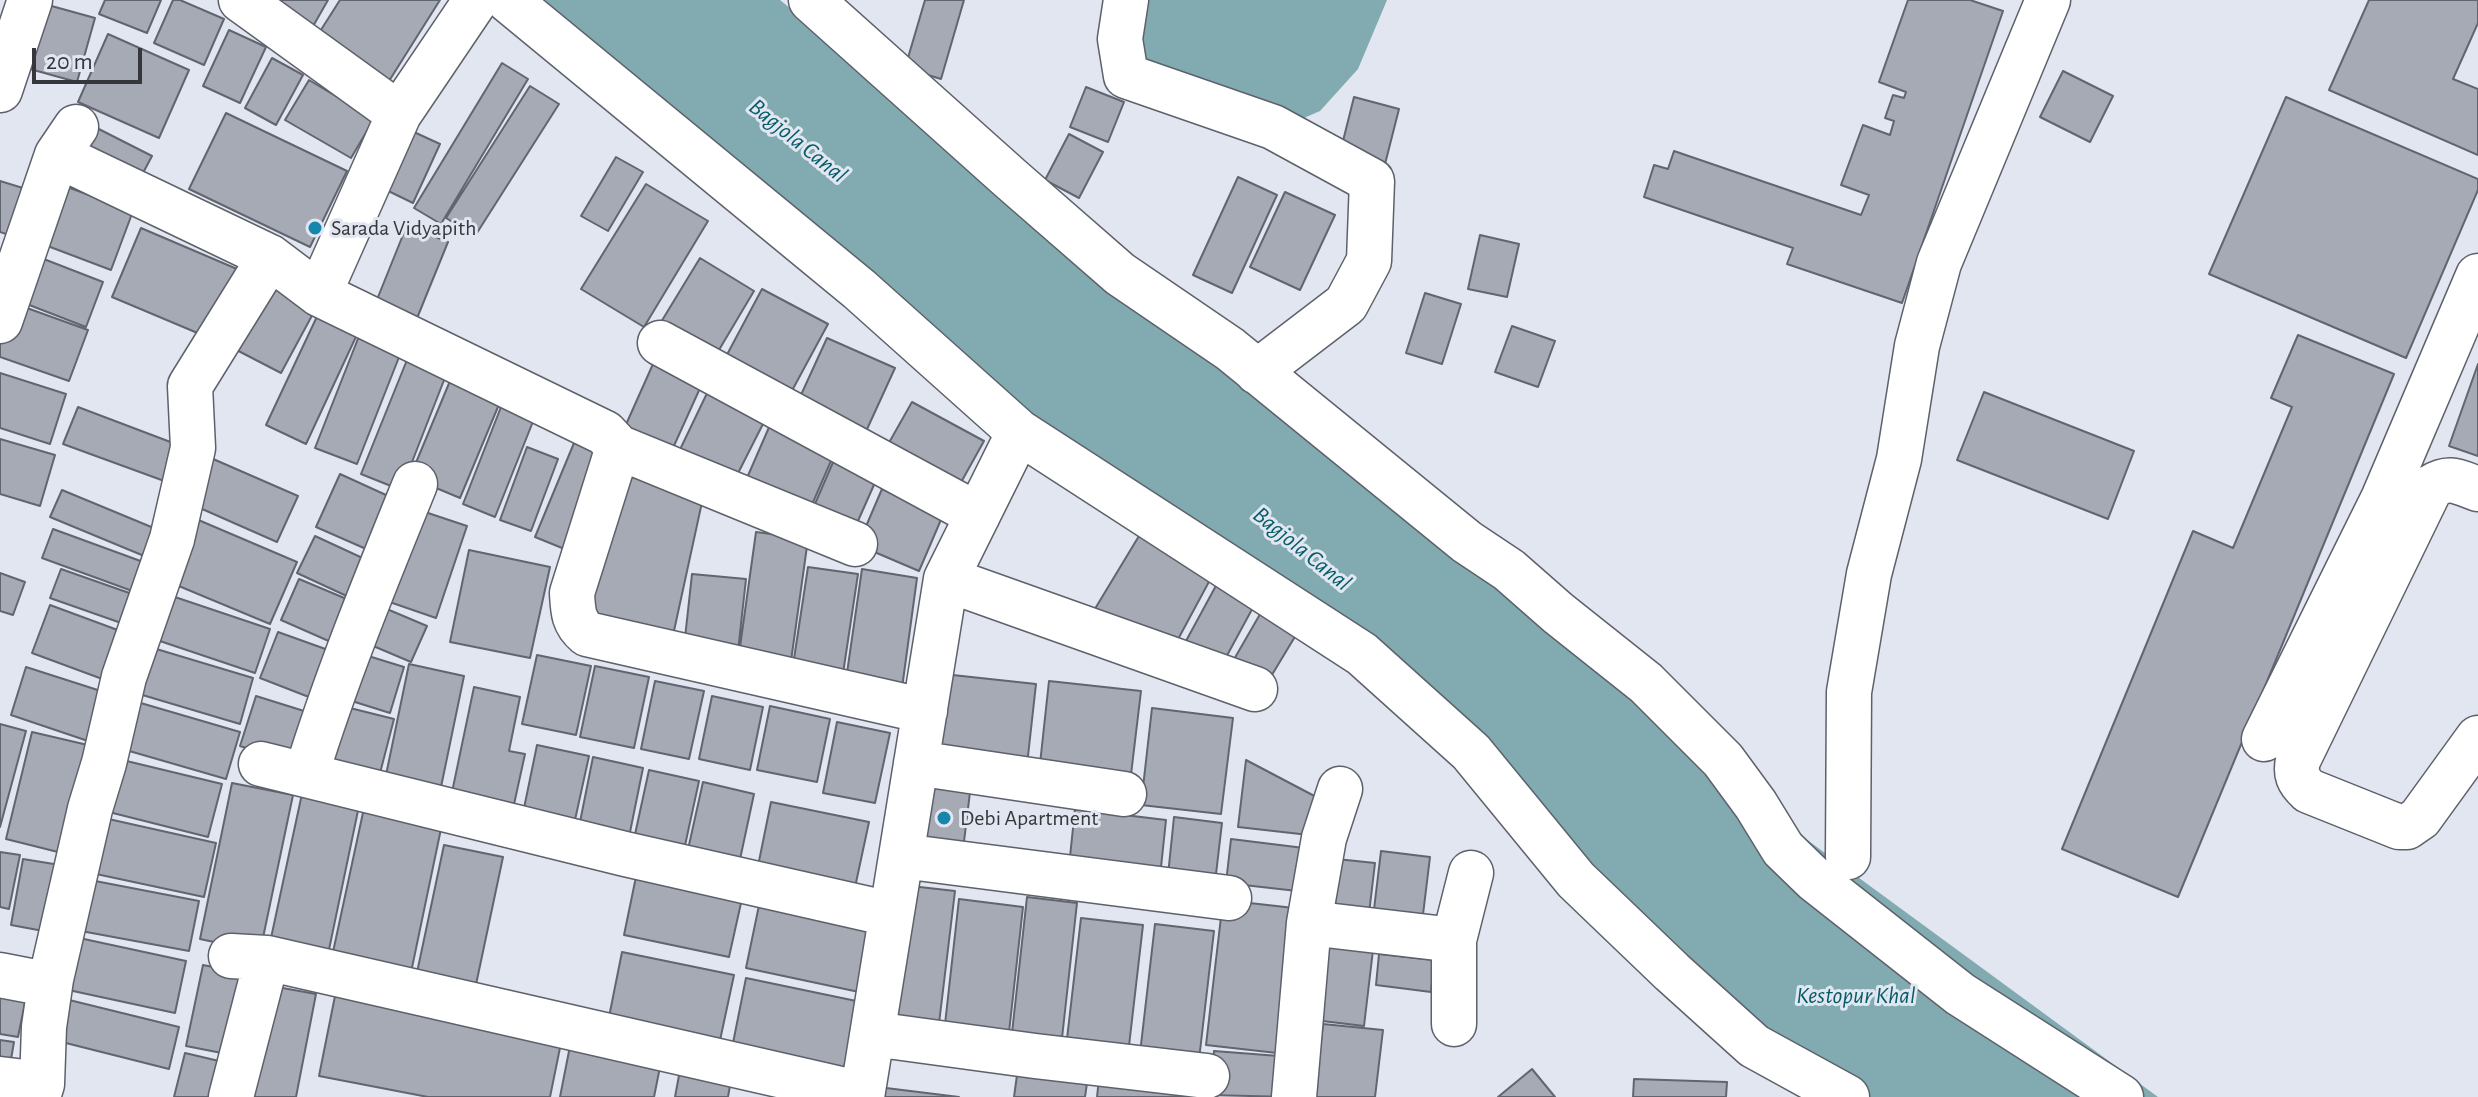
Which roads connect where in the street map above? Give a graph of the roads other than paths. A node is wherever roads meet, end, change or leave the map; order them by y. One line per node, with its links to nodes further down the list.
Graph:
1 (30, 0): 8 (street)
2 (241, 0): 9 (street)
3 (476, 0): 9 (street)
4 (508, 0): 16 (street)
5 (811, 0): 15 (street)
6 (1126, 0): 15 (street)
7 (2048, 0): 33 (street)
8 (0, 90)
9 (399, 114): 12 (street)
10 (270, 257): 12 (street); 13 (street); 40 (street)
11 (2478, 276): 26 (street)
12 (319, 294): 17 (street)
13 (0, 321)
14 (660, 343): 20 (street)
15 (1257, 372): 49 (street)
16 (1019, 432): 20 (street); 45 (street)
17 (618, 447): 21 (street); 24 (street)
18 (415, 484): 29 (street)
19 (2478, 489): 25 (street)
20 (978, 515): 22 (street)
21 (855, 544)
22 (946, 579): 23 (street); 24 (street)
23 (1255, 689)
24 (925, 711): 27 (street)
25 (2478, 738)
26 (2264, 739)
27 (916, 763): 31 (street); 32 (street)
28 (261, 764): 29 (street)
29 (306, 775): 36 (street)
30 (1340, 789): 37 (street)
31 (1124, 794)
32 (902, 856): 35 (street); 36 (street)
33 (1848, 857)
34 (1471, 873): 38 (street)
35 (1229, 898)
36 (890, 914): 42 (street)
37 (1309, 923): 38 (street); 48 (street)
38 (1454, 940): 41 (street)
39 (0, 975): 40 (street)
40 (51, 979): 44 (street)
41 (1454, 1024)
42 (873, 1034): 43 (street); 46 (street)
43 (1200, 1083)
44 (27, 1087)
45 (1837, 1094)
46 (862, 1096): 47 (street)
47 (231, 1097)
48 (1294, 1097)
49 (2121, 1097)

